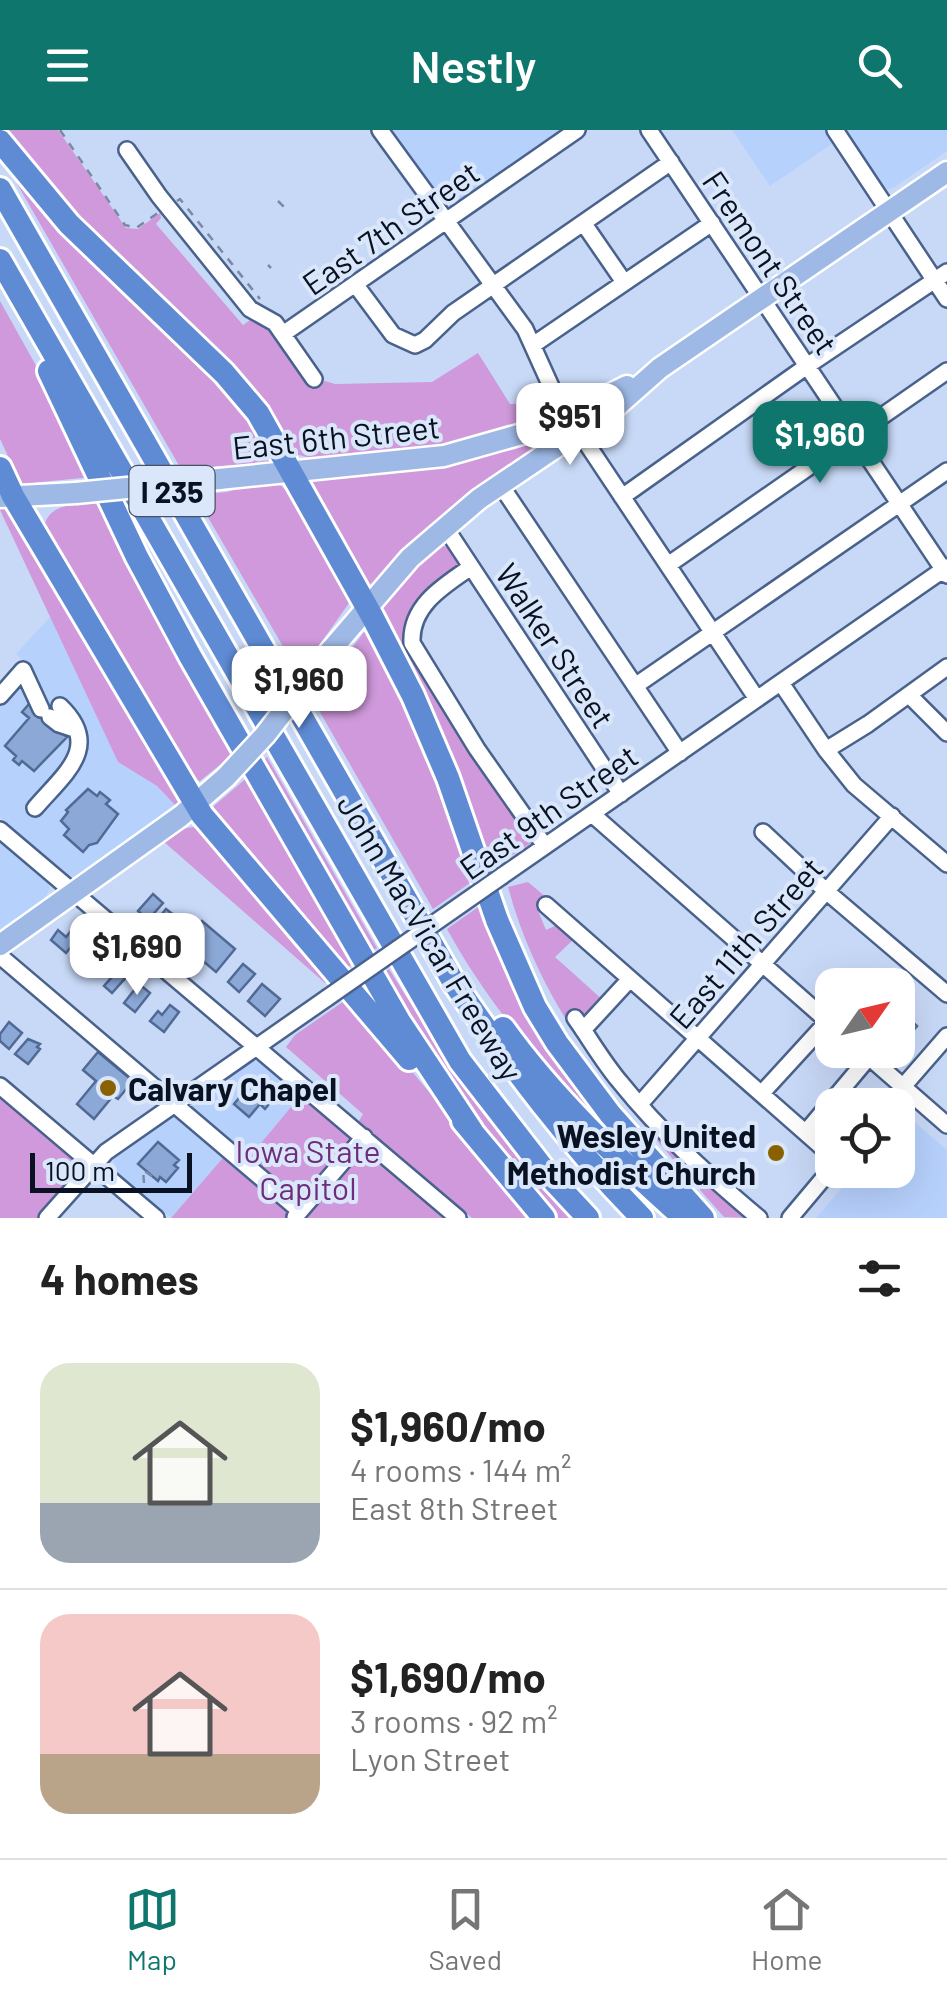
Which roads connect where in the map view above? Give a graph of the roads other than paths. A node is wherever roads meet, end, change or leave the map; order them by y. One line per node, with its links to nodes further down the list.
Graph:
1 (380, 130): 11 (street)
2 (577, 130): 11 (street, East 7th Street)
3 (649, 130): 7 (street, Fremont Street)
4 (835, 130): 10 (street)
5 (0, 140): 30 (highway)
6 (127, 150): 22 (street)
7 (670, 162): 12 (street, Fremont Street); 13 (street)
8 (947, 172): 10 (main road, East 6th Street)
9 (0, 189): 51 (highway, John MacVicar Freeway / I 235)
10 (890, 212): 15 (street); 19 (main road, East 6th Street)
11 (446, 220): 17 (street, East 7th Street); 18 (street)
12 (712, 223): 16 (street); 19 (street, Fremont Street)
13 (584, 224): 16 (street); 18 (street)
14 (0, 260): 21 (highway, John MacVicar Freeway / I 235)
15 (941, 276): 20 (street); 24 (street)
16 (624, 282): 23 (street)
17 (355, 284): 18 (street); 22 (street, East 7th Street)
18 (494, 284): 23 (street)
19 (762, 298): 24 (street, Fremont Street); 27 (main road, East 6th Street)
20 (947, 299)
21 (24, 302): 82 (highway); 93 (highway, John MacVicar Freeway / I 235)
22 (283, 334): 26 (street)
23 (533, 344): 27 (street)
24 (807, 366): 28 (street, Fremont Street); 34 (street)
25 (947, 371): 28 (street)
26 (314, 379)
27 (572, 425): 30 (main road, East 6th Street); 32 (main road); 34 (street)
28 (854, 435): 35 (street, Fremont Street); 37 (street)
29 (0, 468): 33 (highway)
30 (291, 470): 33 (main road, East 6th Street, bridge); 40 (highway)
31 (947, 471): 35 (street)
32 (500, 484): 36 (main road); 44 (street)
33 (6, 497): 53 (highway)
34 (622, 497): 37 (street)
35 (899, 502): 39 (street, Fremont Street); 41 (street)
36 (445, 527): 38 (street, Walker Street); 40 (main road)
37 (668, 565): 41 (street)
38 (471, 567): 52 (street, Walker Street); 59 (street)
39 (946, 571): 43 (street, East 9th Street)
40 (367, 607): 53 (main road, bridge); 96 (highway)
41 (714, 634): 44 (street); 47 (street)
42 (947, 666): 45 (street)
43 (781, 683): 47 (street, East 9th Street); 49 (street)
44 (636, 686): 50 (street)
45 (909, 695): 48 (street); 49 (street)
46 (0, 696): 54 (street)
47 (757, 699): 50 (street, East 9th Street)
48 (947, 733)
49 (826, 750): 56 (street)
50 (680, 753): 52 (street, East 9th Street)
51 (346, 792): 94 (highway, John MacVicar Freeway / I 235); 95 (highway)
52 (621, 794): 55 (street, East 9th Street)
53 (195, 804): 62 (main road); 82 (highway)
54 (35, 808)
55 (592, 814): 59 (street, East 9th Street); 66 (street)
56 (892, 816): 60 (street); 61 (street, East 11th Street)
57 (0, 830): 62 (street)
58 (763, 832): 61 (street)
59 (545, 846): 73 (street, East 9th Street, bridge)
60 (947, 864)
61 (826, 891): 66 (street, East 11th Street); 68 (street)
62 (75, 893): 64 (main road); 73 (street)
63 (546, 905): 67 (street)
64 (0, 945)
65 (0, 956): 79 (street)
66 (762, 964): 69 (street); 71 (street, East 11th Street)
67 (628, 982): 71 (street); 80 (street)
68 (947, 994)
69 (815, 1010)
70 (947, 1036): 77 (street)
71 (698, 1037): 78 (street); 80 (street, East 11th Street)
72 (815, 1038): 78 (street)
73 (259, 1046): 79 (street, East 9th Street); 84 (street)
74 (854, 1068): 83 (street)
75 (882, 1068): 77 (street)
76 (0, 1086): 86 (street)
77 (903, 1086): 81 (street)
78 (762, 1093): 83 (street)
79 (174, 1104): 86 (street, East 9th Street); 88 (street)
80 (640, 1104): 97 (street)
81 (947, 1125)
82 (472, 1132): 92 (highway)
83 (806, 1132): 85 (street)
84 (364, 1137): 88 (street); 91 (street)
85 (815, 1140)
86 (94, 1164): 89 (street, East 9th Street); 90 (street)
87 (815, 1188): 98 (street)
88 (297, 1215)
89 (47, 1218)
90 (156, 1218)
91 (458, 1218)
92 (544, 1218)
93 (588, 1218)
94 (642, 1218)
95 (684, 1218)
96 (703, 1218)
97 (759, 1218)
98 (790, 1218)

